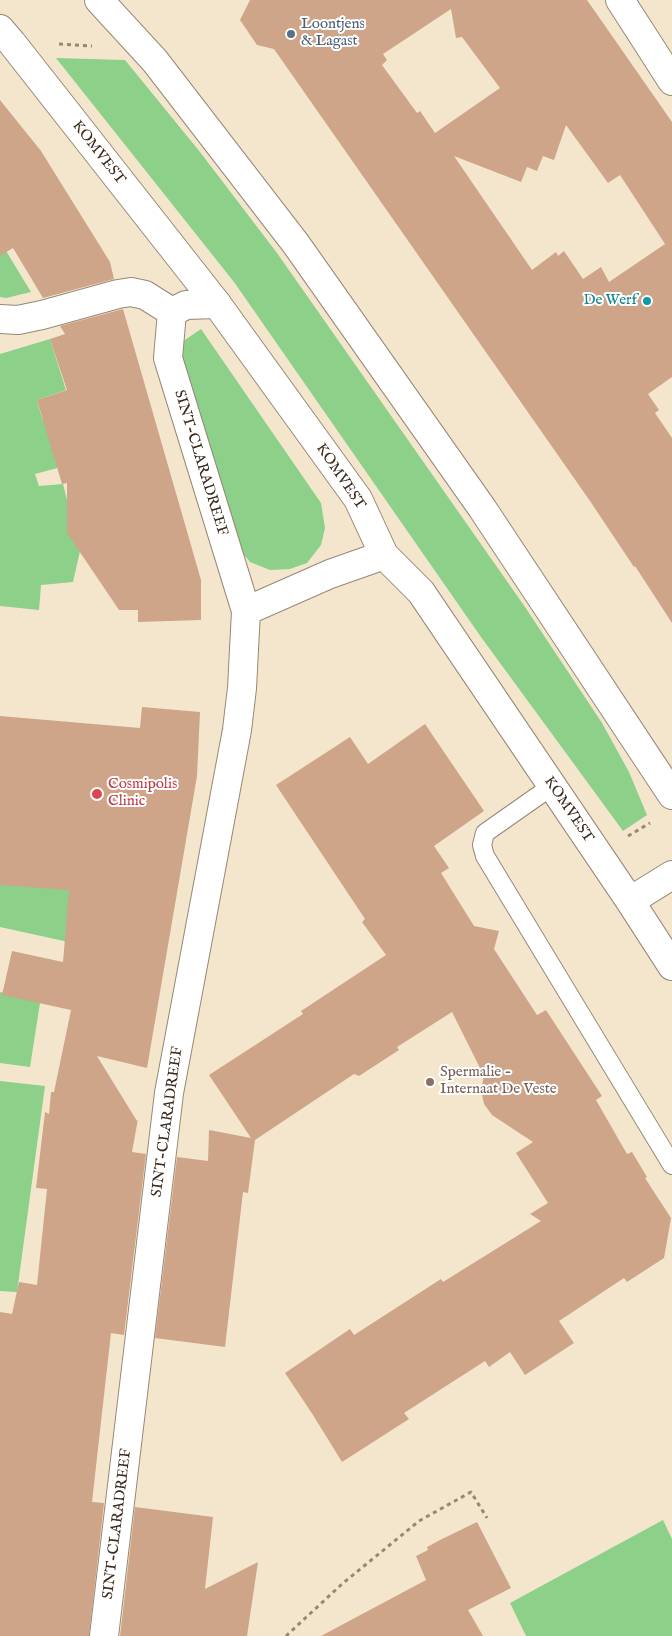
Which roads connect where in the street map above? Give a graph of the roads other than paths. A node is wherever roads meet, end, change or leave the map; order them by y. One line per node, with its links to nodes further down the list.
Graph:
1 (99, 0): 11 (main road)
2 (620, 0): 4 (main road)
3 (0, 29): 5 (main road, KOMVEST)
4 (672, 81)
5 (217, 304): 6 (main road); 8 (main road, KOMVEST)
6 (172, 312): 7 (main road); 9 (main road, SINT-CLARADREEF)
7 (0, 319)
8 (384, 555): 9 (main road); 10 (main road, KOMVEST)
9 (246, 611): 16 (main road, SINT-CLARADREEF)
10 (552, 786): 13 (main road, KOMVEST); 15 (lane)
11 (672, 795)
12 (672, 875): 13 (main road)
13 (630, 901): 14 (main road, KOMVEST)
14 (672, 966)
15 (672, 1164)
16 (104, 1636)

